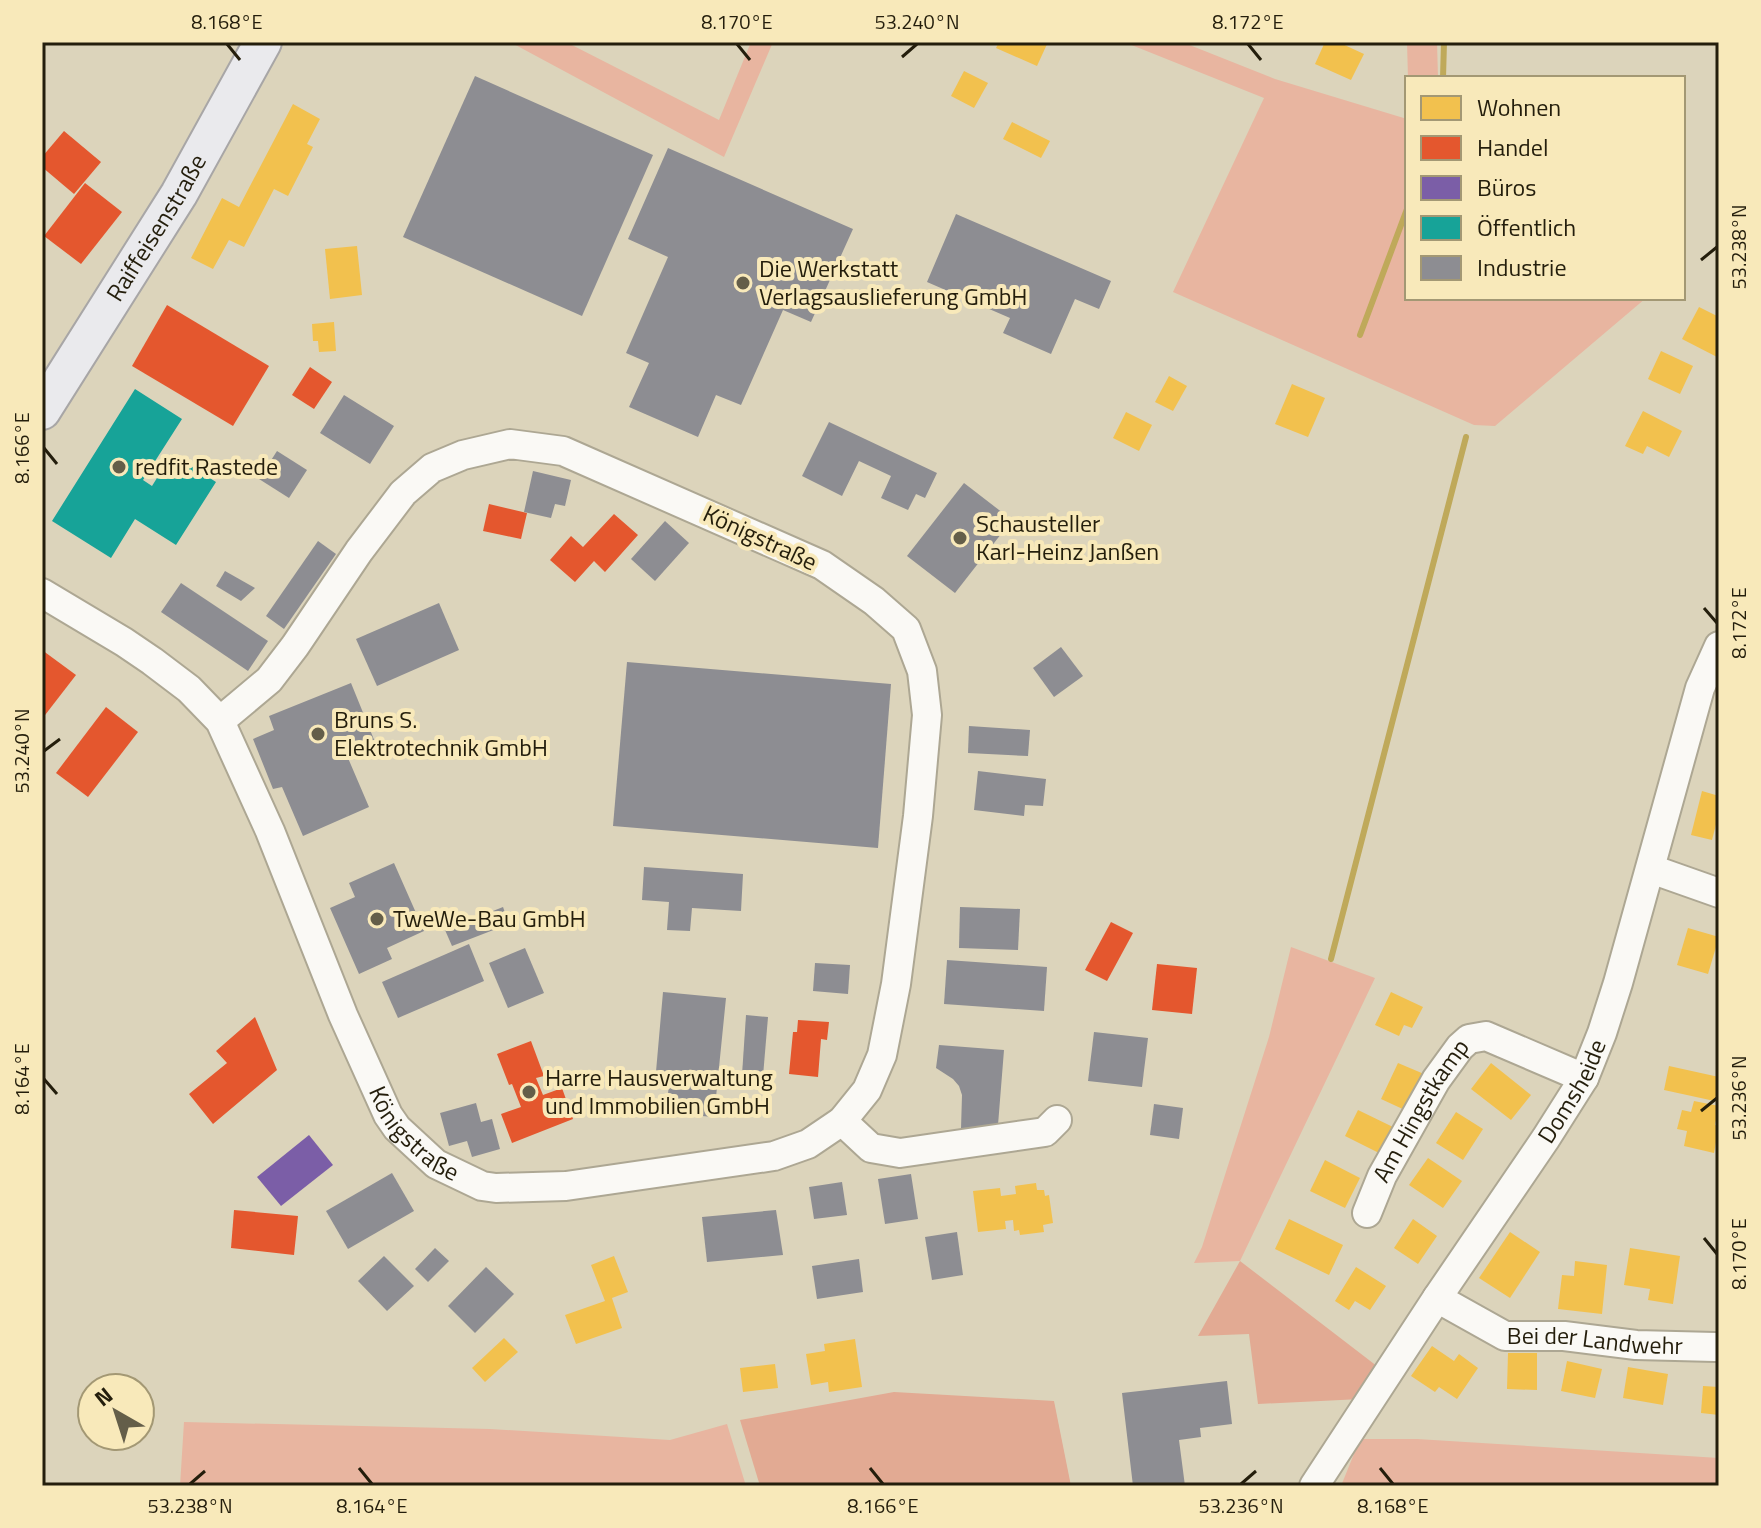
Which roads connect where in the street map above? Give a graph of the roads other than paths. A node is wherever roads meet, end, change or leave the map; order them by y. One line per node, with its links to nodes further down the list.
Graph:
1 (263, 42): 2 (main road, Raiffeisenstraße)
2 (42, 411)
3 (42, 593): 5 (street, Königstraße)
4 (1719, 646): 6 (street, Domsheide)
5 (220, 721): 10 (street, Königstraße); 10 (street, Königstraße)
6 (1651, 869): 7 (street); 8 (street, Domsheide)
7 (1719, 893)
8 (1584, 1078): 11 (street, Am Hingstkamp); 12 (street, Domsheide)
9 (1057, 1120): 10 (street)
10 (842, 1121)
11 (1367, 1213)
12 (1437, 1298): 13 (street, Bei der Landwehr); 14 (street, Domsheide)
13 (1718, 1348)
14 (1314, 1486)

